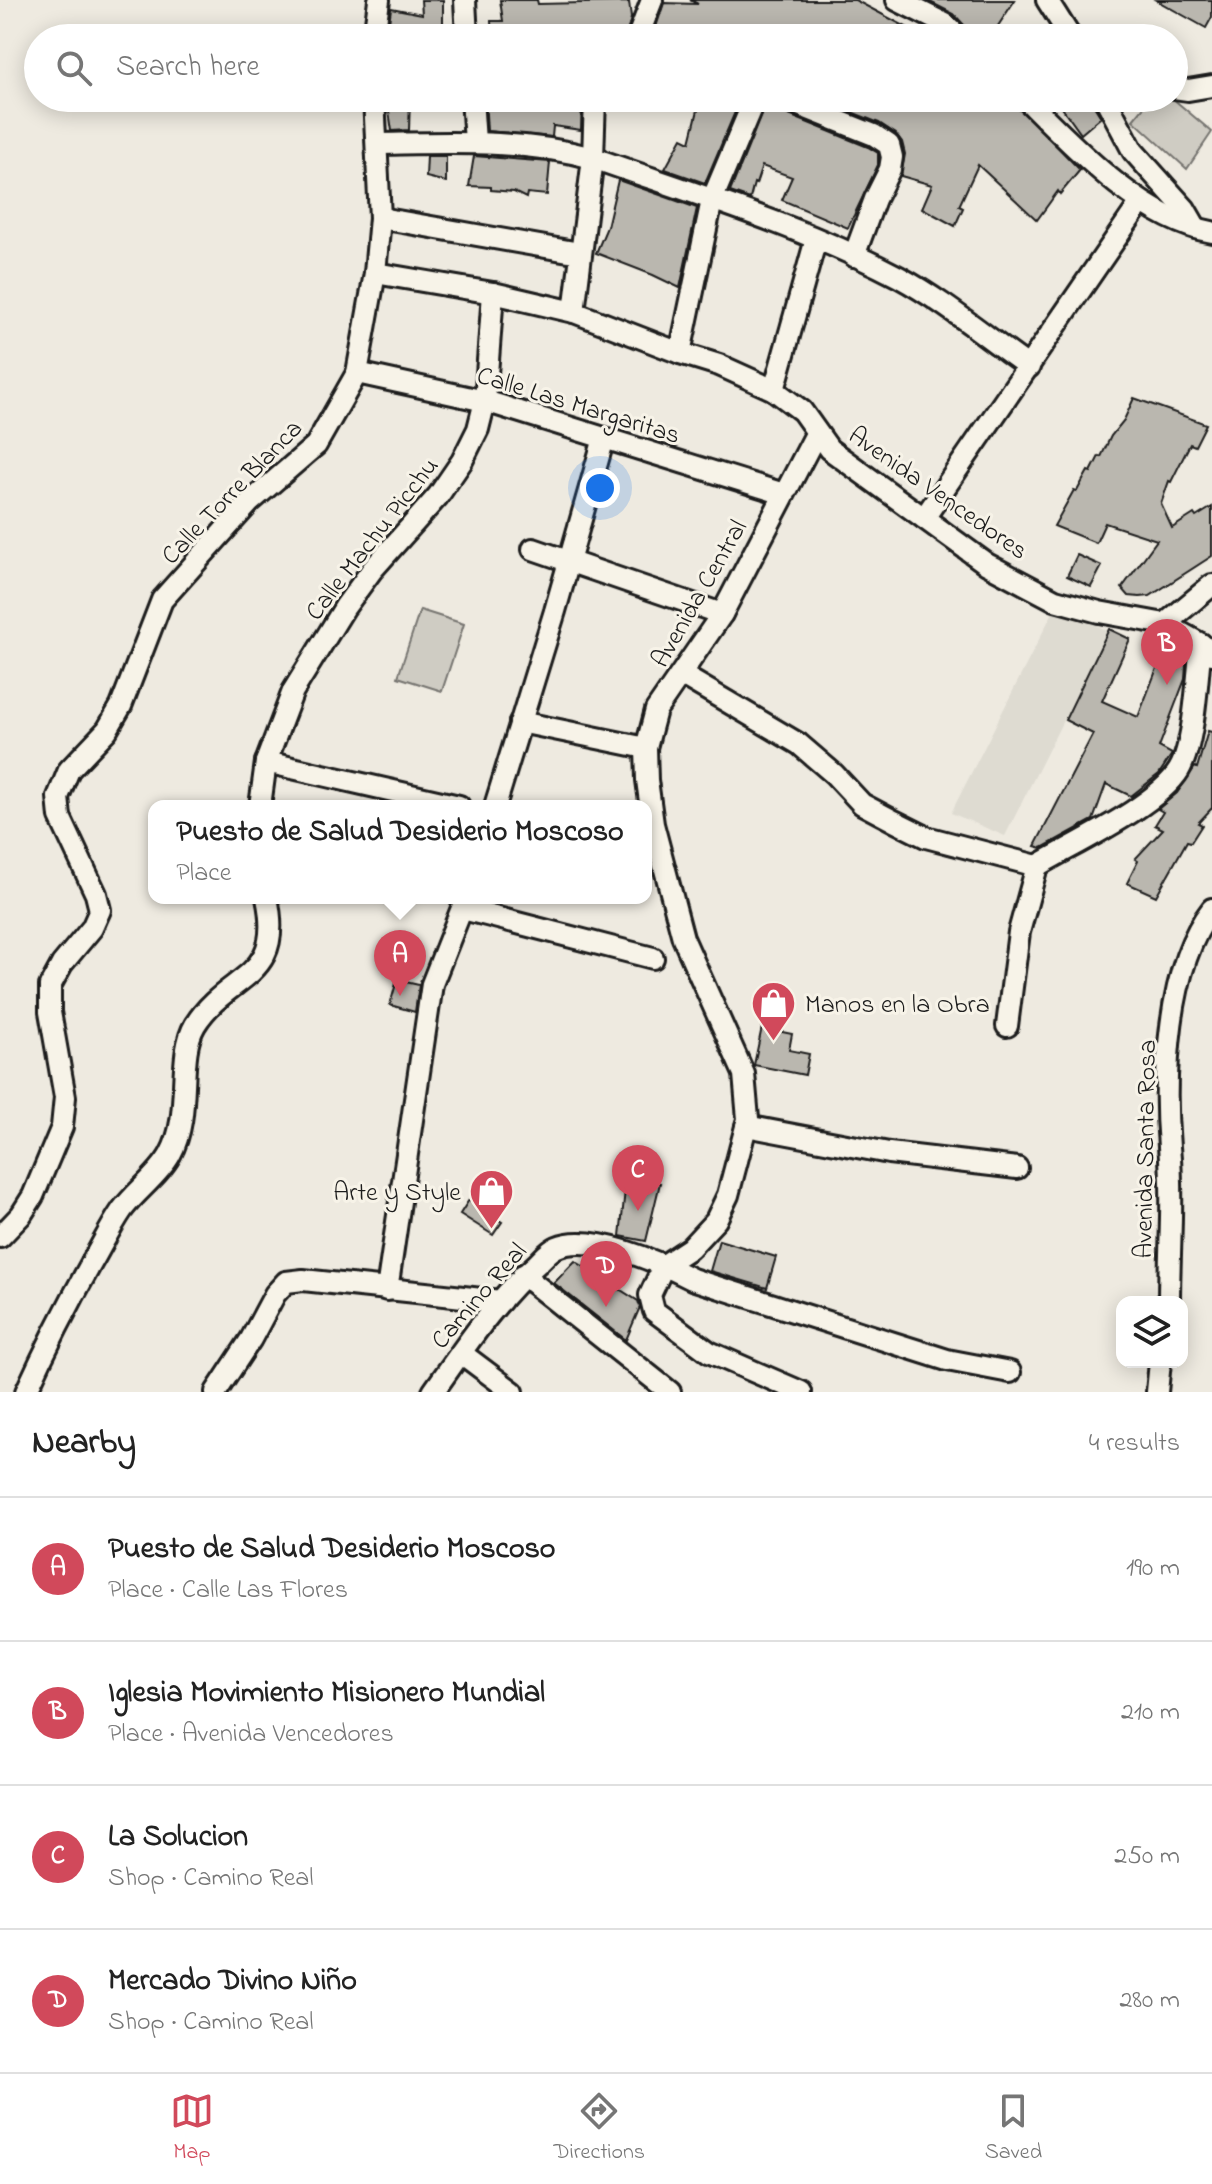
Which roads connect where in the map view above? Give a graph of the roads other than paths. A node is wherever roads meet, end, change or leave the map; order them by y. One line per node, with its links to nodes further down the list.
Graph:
1 (379, 0): 6 (street)
2 (465, 0): 7 (street)
3 (652, 0): 8 (street)
4 (897, 0): 9 (street)
5 (1047, 0): 10 (street)
6 (376, 24)
7 (466, 24)
8 (643, 24)
9 (945, 24)
10 (1062, 24)
11 (1212, 86): 12 (street)
12 (1188, 90)
13 (375, 112): 21 (street, Calle Torre Blanca)
14 (473, 112): 20 (street)
15 (595, 112): 22 (street)
16 (749, 112): 23 (street)
17 (816, 112): 29 (street)
18 (1039, 112): 24 (street)
19 (1112, 112): 26 (street)
20 (475, 142): 21 (street); 22 (street)
21 (377, 144): 25 (street, Calle Torre Blanca)
22 (593, 158): 23 (street); 28 (street)
23 (712, 200): 27 (street); 33 (street)
24 (1141, 202): 26 (street); 34 (street)
25 (380, 218): 28 (street); 30 (street, Calle Torre Blanca)
26 (1205, 231)
27 (816, 239): 29 (street); 36 (street)
28 (580, 253): 32 (street)
29 (854, 256): 34 (street)
30 (375, 273): 31 (street, Avenida Vencedores); 35 (street, Calle Torre Blanca)
31 (493, 293): 32 (street, Avenida Vencedores); 37 (street, Calle Machu Picchu)
32 (574, 312): 33 (street, Avenida Vencedores)
33 (680, 353): 36 (street, Avenida Vencedores)
34 (1029, 367): 41 (street)
35 (357, 373): 37 (street, Calle Las Margaritas); 65 (street, Calle Torre Blanca)
36 (774, 390): 38 (street, Avenida Vencedores)
37 (485, 401): 39 (street, Calle Las Margaritas); 51 (street, Calle Machu Picchu)
38 (816, 434): 40 (street, Avenida Central); 41 (street, Avenida Vencedores)
39 (604, 438): 40 (street, Calle Las Margaritas); 43 (street)
40 (784, 494): 45 (street, Avenida Central)
41 (924, 518): 46 (street, Avenida Vencedores)
42 (533, 549): 43 (street)
43 (570, 562): 45 (street); 49 (street)
44 (1212, 585): 46 (street)
45 (722, 614): 48 (street, Avenida Central)
46 (1165, 624): 47 (street, Avenida Vencedores)
47 (1206, 649): 57 (street)
48 (682, 675): 50 (street, Avenida Central); 57 (street)
49 (520, 722): 50 (street); 54 (street)
50 (646, 748): 55 (street, Avenida Central)
51 (266, 762): 52 (street, Calle Machu Picchu); 53 (street)
52 (261, 800)
53 (433, 800)
54 (497, 800)
55 (650, 800)
56 (652, 817): 63 (street, Avenida Central)
57 (1037, 866): 62 (street)
58 (268, 904): 74 (street)
59 (465, 904): 61 (street); 68 (street)
60 (1212, 909): 69 (street, Avenida Santa Rosa)
61 (653, 958)
62 (1007, 1026)
63 (746, 1126): 64 (street); 66 (street, Avenida Central)
64 (1017, 1168)
65 (0, 1237)
66 (664, 1265): 67 (street, Camino Real); 73 (street, Camino Real); 79 (street)
67 (523, 1275): 70 (street, Camino Real); 78 (street)
68 (387, 1290): 70 (street); 75 (street)
69 (1169, 1296)
70 (501, 1301): 71 (street, Camino Real)
71 (461, 1353): 76 (street, Camino Real); 77 (street)
72 (1159, 1368): 80 (street)
73 (1010, 1372)
74 (26, 1392)
75 (216, 1392)
76 (433, 1392)
77 (513, 1392)
78 (670, 1392)
79 (801, 1392)
80 (1157, 1392)

